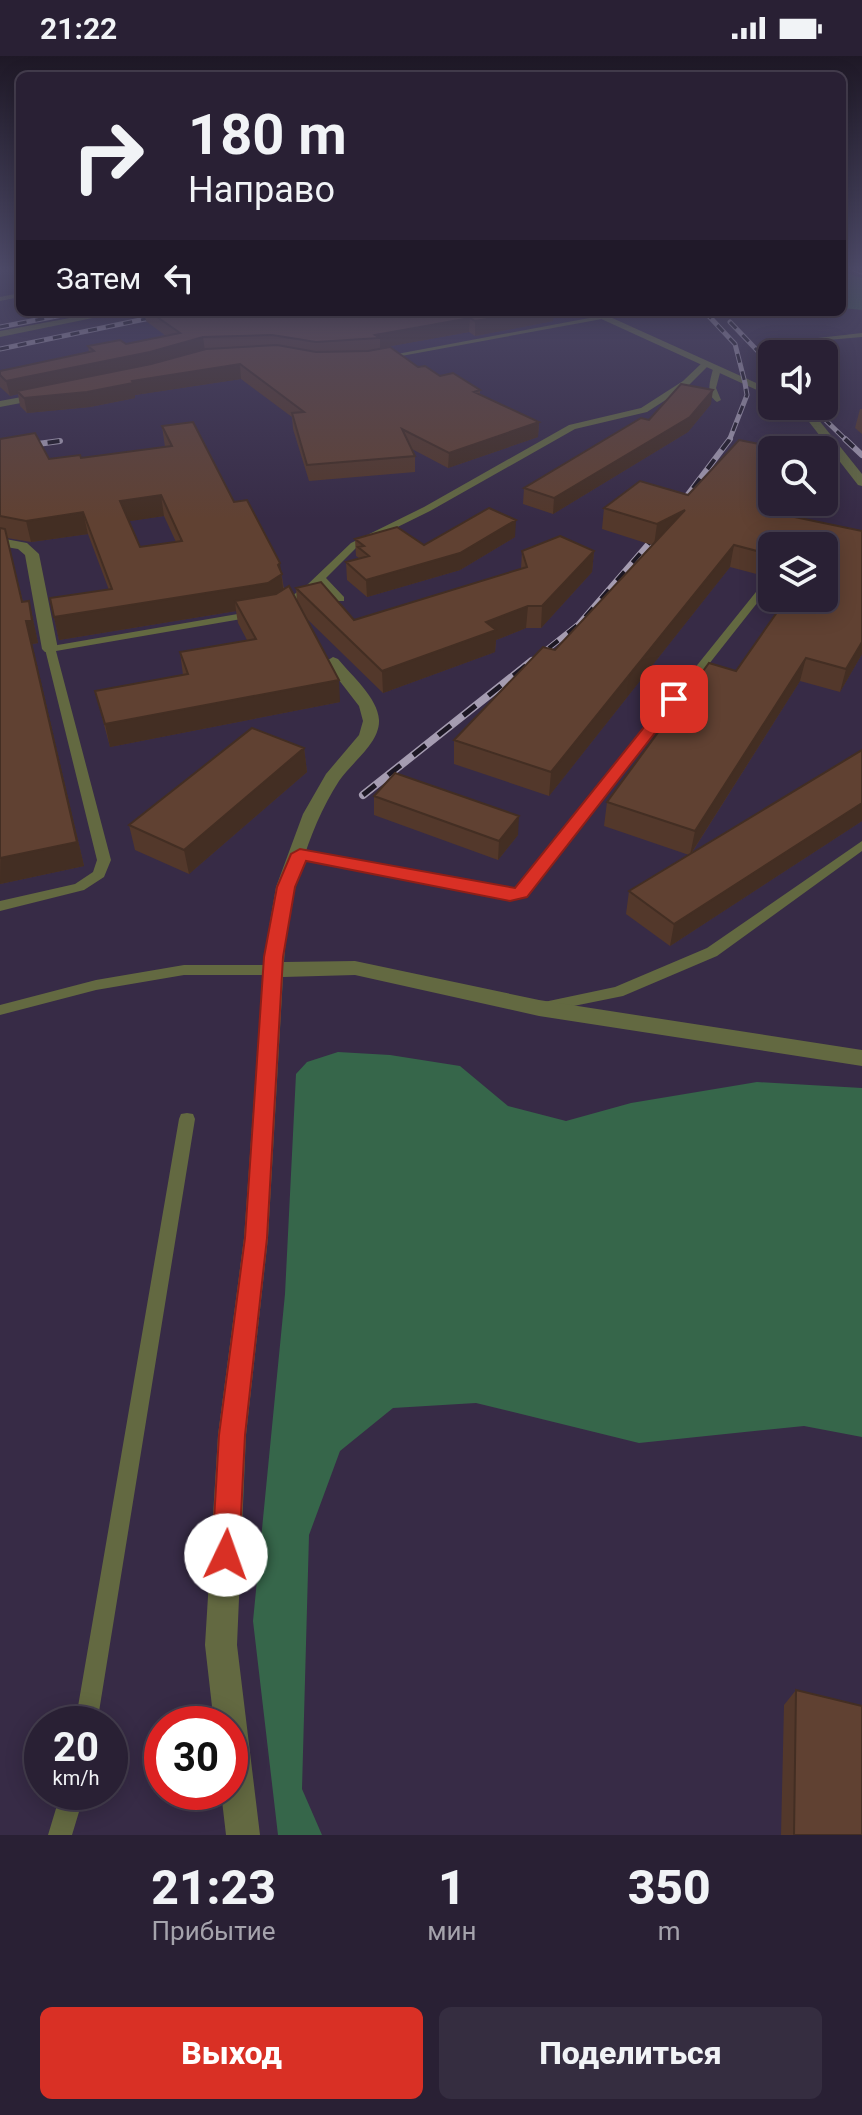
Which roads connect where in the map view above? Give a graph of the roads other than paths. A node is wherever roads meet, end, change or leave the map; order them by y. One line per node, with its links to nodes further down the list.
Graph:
1 (409, 352): 3 (lane)
2 (677, 352): 4 (street)
3 (368, 360)
4 (712, 366): 5 (street); 7 (lane); 12 (lane)
5 (758, 387)
6 (53, 394): 8 (street)
7 (717, 400)
8 (0, 404)
9 (813, 420): 10 (street)
10 (862, 482)
11 (0, 542): 15 (street)
12 (320, 577): 14 (lane); 15 (lane)
13 (758, 595): 18 (lane)
14 (340, 599)
15 (50, 649): 19 (lane)
16 (333, 662): 18 (street)
17 (862, 845): 21 (lane)
18 (300, 854): 20 (street)
19 (0, 906)
20 (273, 970): 21 (street); 22 (lane); 26 (street)
21 (539, 1008): 23 (street)
22 (0, 1010)
23 (862, 1058)
24 (187, 1119): 25 (lane)
25 (89, 1706)
26 (228, 1706)
27 (68, 1810): 29 (lane)
28 (240, 1810): 30 (street)
29 (60, 1835)
30 (243, 1835)

